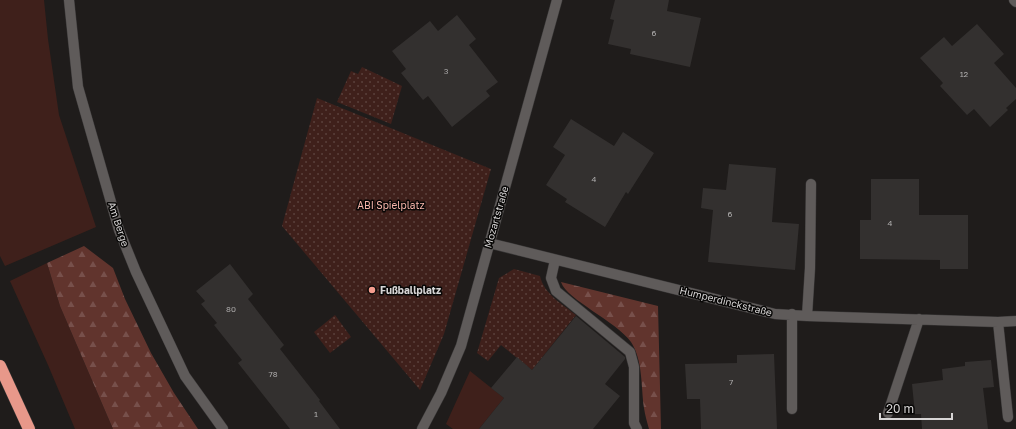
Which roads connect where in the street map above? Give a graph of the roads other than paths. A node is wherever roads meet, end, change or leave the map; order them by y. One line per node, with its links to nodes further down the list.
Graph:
1 (69, 0): 18 (street, Am Berge)
2 (557, 0): 6 (street, Mozartstraße)
3 (1014, 0): 4 (street)
4 (1016, 2)
5 (811, 184): 9 (street)
6 (488, 243): 7 (street, Humperdinckstraße); 19 (street, Mozartstraße)
7 (555, 260): 8 (street, Humperdinckstraße); 20 (street)
8 (792, 314): 9 (street, Humperdinckstraße); 14 (street)
9 (807, 316): 10 (street, Humperdinckstraße)
10 (919, 319): 12 (street, Humperdinckstraße); 15 (street)
11 (1016, 321): 12 (street, Humperdinckstraße)
12 (998, 322): 16 (street)
13 (0, 366): 17 (highway)
14 (792, 409)
15 (888, 413)
16 (1008, 417)
17 (29, 429)
18 (223, 429)
19 (422, 429)
20 (637, 429)

